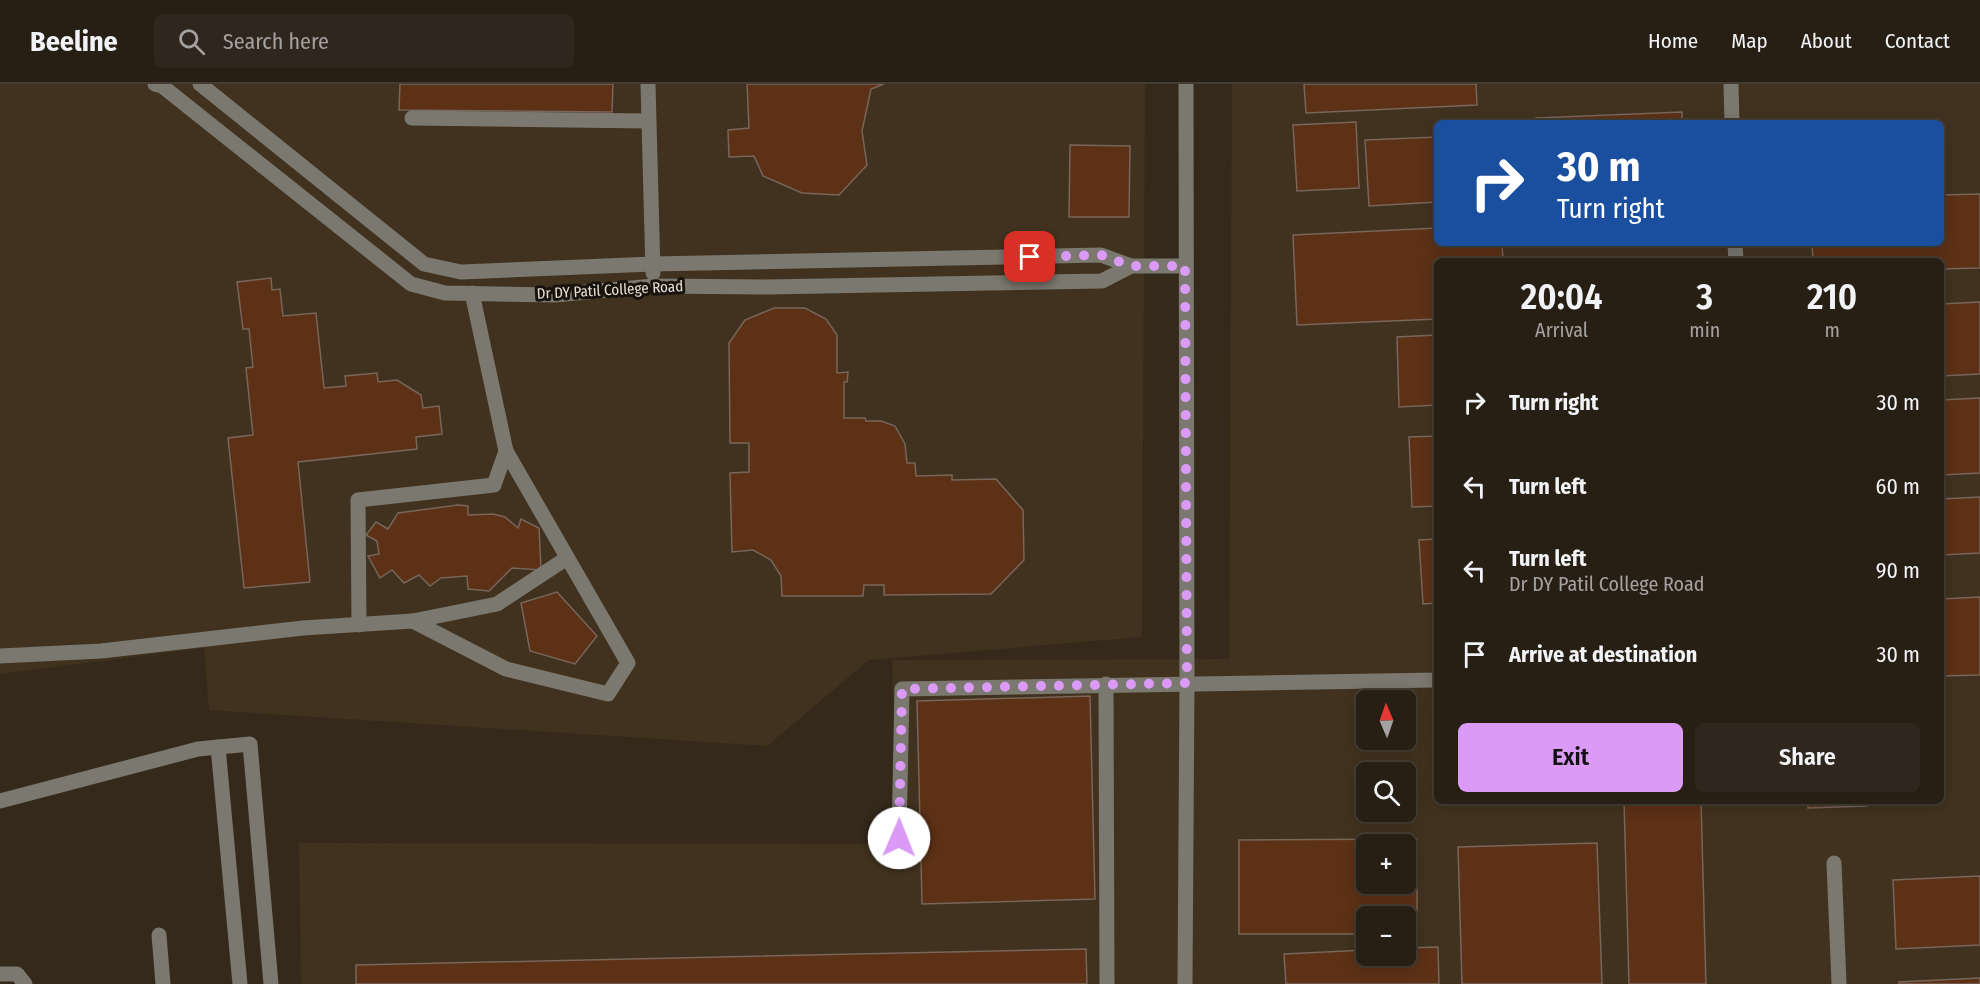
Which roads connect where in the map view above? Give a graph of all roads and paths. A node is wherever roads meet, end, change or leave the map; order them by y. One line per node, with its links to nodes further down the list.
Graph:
1 (154, 84): 13 (street, Dr DY Patil College Road)
2 (200, 84): 9 (street, Dr DY Patil College Road)
3 (648, 84): 8 (street)
4 (1186, 84): 11 (street)
5 (1731, 84): 7 (street)
6 (412, 118): 8 (street)
7 (1732, 120)
8 (648, 121): 9 (street)
9 (653, 264): 10 (street, Dr DY Patil College Road); 12 (street)
10 (1131, 266): 11 (street, Dr DY Patil College Road); 12 (street, Dr DY Patil College Road)
11 (1185, 266): 20 (street)
12 (654, 286): 13 (street, Dr DY Patil College Road)
13 (479, 293): 14 (street)
14 (506, 451): 15 (street); 17 (street)
15 (567, 558): 16 (street); 16 (street)
16 (413, 621): 17 (street)
17 (359, 625): 18 (street)
18 (0, 656)
19 (1434, 680): 20 (street)
20 (1187, 683): 21 (street); 33 (street)
21 (1106, 684): 24 (street); 32 (street)
22 (218, 747): 23 (street); 30 (street); 31 (street)
23 (0, 801)
24 (899, 838)
25 (1834, 863): 34 (street)
26 (159, 935): 29 (street)
27 (0, 974): 28 (street)
28 (25, 984)
29 (164, 984)
30 (240, 984)
31 (271, 984)
32 (1107, 984)
33 (1185, 984)
34 (1839, 984)

